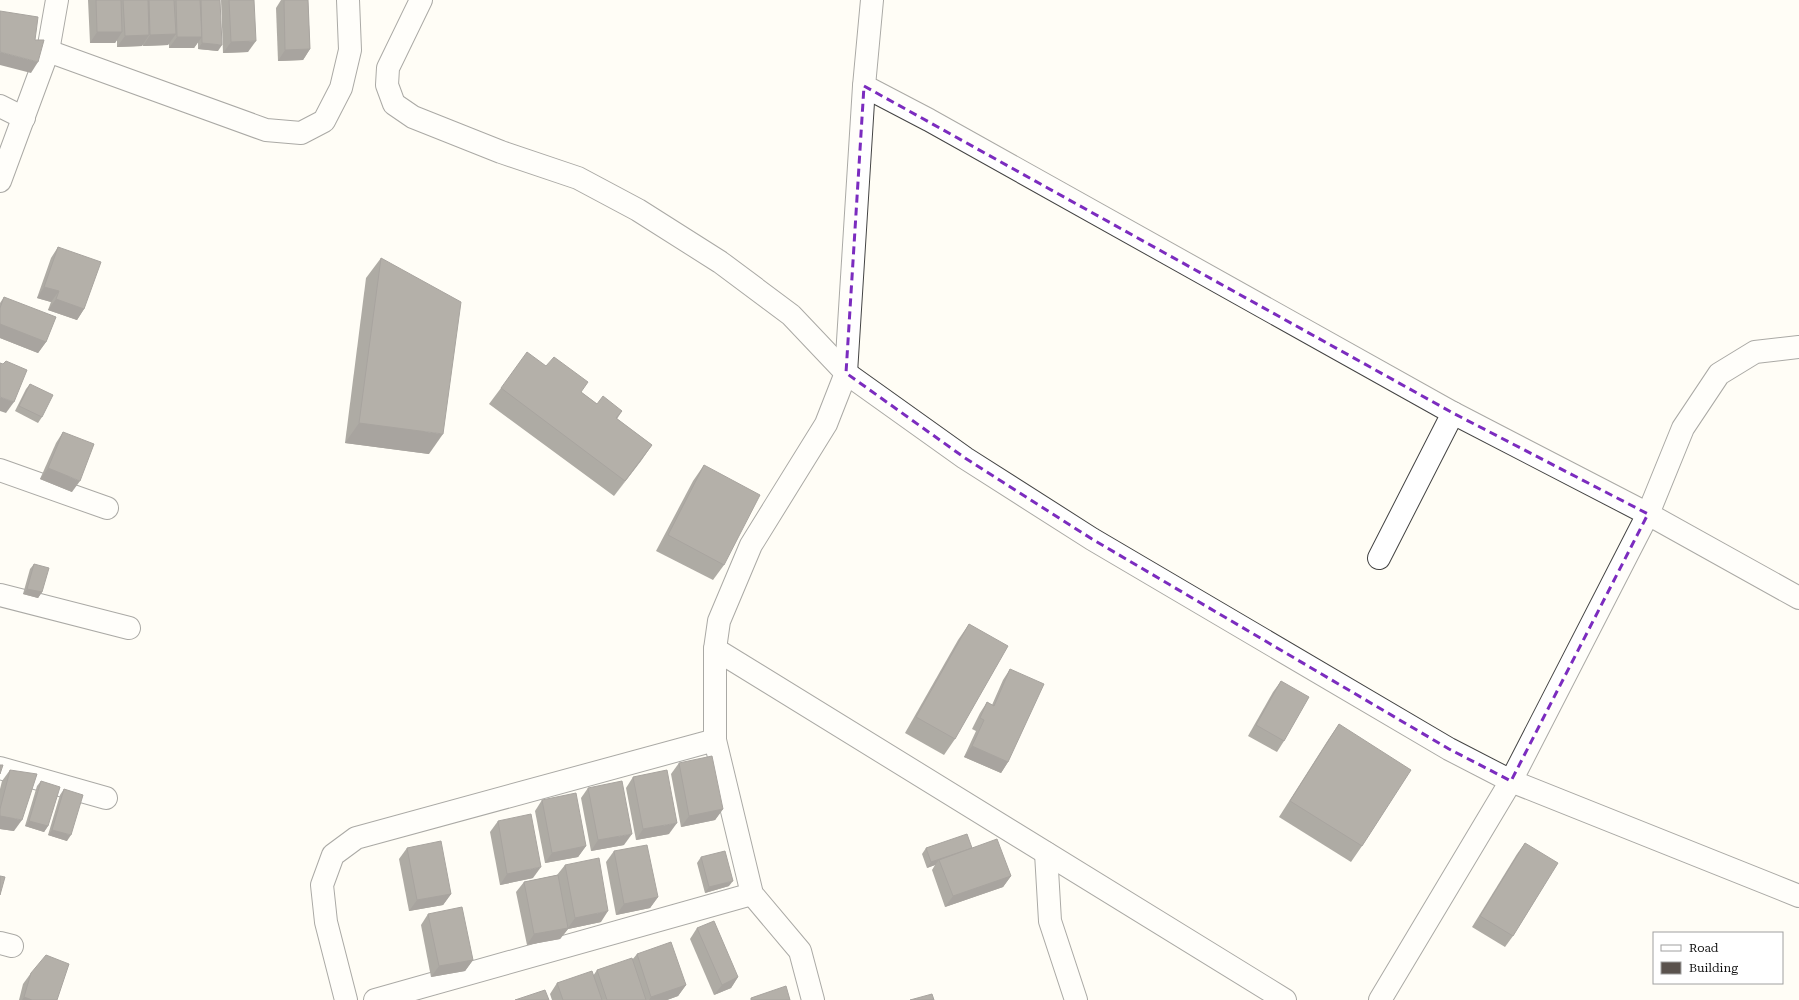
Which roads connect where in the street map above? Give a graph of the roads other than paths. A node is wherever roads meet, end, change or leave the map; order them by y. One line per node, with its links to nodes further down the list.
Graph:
1 (57, 0): 5 (street)
2 (348, 0): 5 (street)
3 (421, 0): 11 (street)
4 (872, 0): 6 (street)
5 (48, 51): 8 (street)
6 (864, 86): 11 (street); 12 (street)
7 (0, 106): 8 (street)
8 (24, 118): 9 (street)
9 (0, 181)
10 (1799, 347): 15 (street)
11 (846, 373): 20 (street); 23 (street)
12 (1452, 413): 15 (street); 16 (street)
13 (0, 470): 14 (street)
14 (107, 508)
15 (1648, 514): 18 (street); 23 (street)
16 (1379, 558)
17 (0, 595): 19 (street)
18 (1799, 598)
19 (129, 628)
20 (715, 649): 21 (street); 25 (street)
21 (715, 740): 26 (street); 28 (street)
22 (0, 768): 24 (street)
23 (1511, 781): 27 (street); 33 (street)
24 (106, 798)
25 (1046, 853): 31 (street); 32 (street)
26 (752, 894): 29 (street); 30 (street)
27 (1799, 896)
28 (346, 1000)
29 (375, 1000)
30 (813, 1000)
31 (1076, 1000)
32 (1285, 1000)
33 (1380, 1000)

